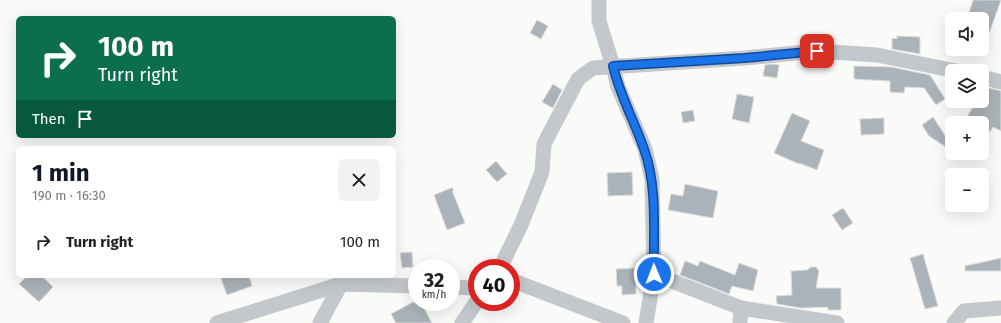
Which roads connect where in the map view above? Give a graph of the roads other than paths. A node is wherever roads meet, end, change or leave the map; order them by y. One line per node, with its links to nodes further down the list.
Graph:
1 (599, 0): 2 (street)
2 (613, 66): 3 (street); 6 (street); 7 (street)
3 (945, 69)
4 (989, 79): 5 (street)
5 (1001, 82)
6 (504, 259)
7 (654, 274): 13 (street); 18 (street)
8 (520, 283): 17 (street)
9 (341, 284): 10 (street); 14 (street); 15 (street)
10 (408, 286)
11 (1001, 308): 20 (street)
12 (470, 311): 16 (street)
13 (741, 316): 19 (street)
14 (217, 323)
15 (320, 323)
16 (462, 323)
17 (623, 323)
18 (646, 323)
19 (837, 323)
20 (954, 323)

